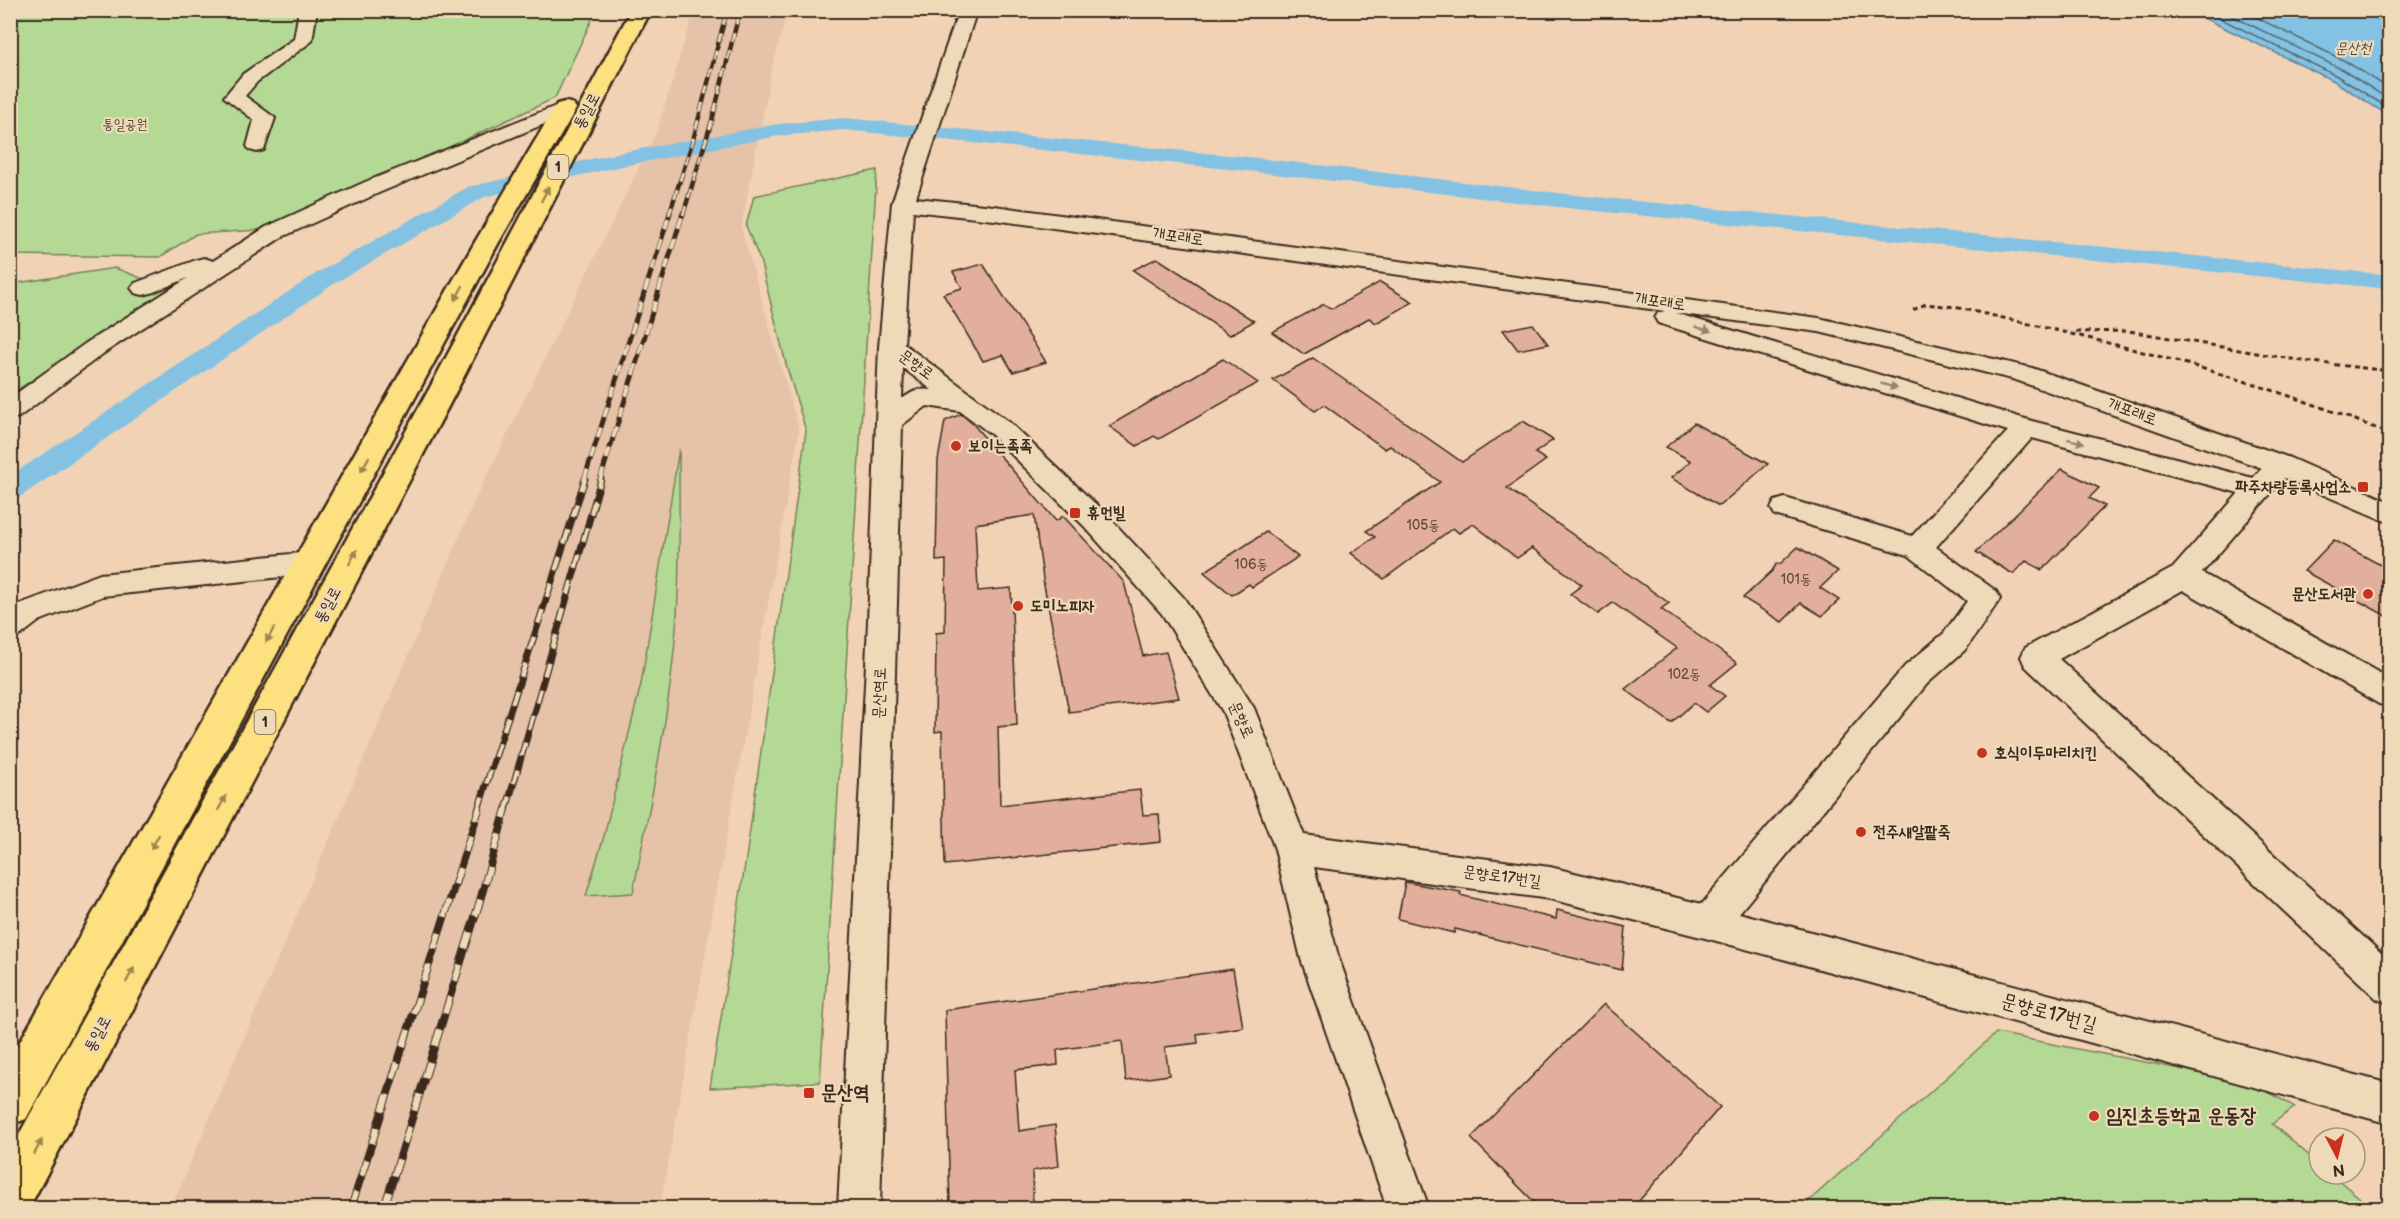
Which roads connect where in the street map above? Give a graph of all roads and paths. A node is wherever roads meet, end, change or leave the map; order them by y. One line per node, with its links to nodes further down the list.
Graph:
1 (308, 10): 7 (street)
2 (620, 10): 5 (main road)
3 (641, 10): 6 (main road, 통일로 / 1)
4 (968, 10): 8 (street, 문산역로)
5 (604, 39)
6 (579, 94): 9 (main road, 통일로 / 1); 9 (main road, 통일로 / 1, one-way to 6); 10 (street)
7 (257, 146)
8 (907, 191): 12 (street, 개포래로); 15 (street, 문산역로)
9 (502, 244): 27 (main road, 통일로 / 1, one-way to 27); 36 (main road, 통일로 / 1, one-way to 9)
10 (236, 257): 11 (street); 18 (street)
11 (143, 288)
12 (1566, 289): 20 (street, one-way to 20); 22 (street, 개포래로)
13 (1913, 310): 14 (path)
14 (2072, 333): 16 (path); 21 (path)
15 (891, 347): 17 (street, 문향로); 19 (street, 문산역로)
16 (2390, 371)
17 (968, 404): 19 (street); 31 (street, 문향로)
18 (10, 411)
19 (888, 422): 37 (street, 문산역로)
20 (2026, 428): 23 (street, one-way to 23); 26 (street)
21 (2390, 434)
22 (2280, 465): 23 (street); 25 (street, 개포래로)
23 (2259, 489): 28 (street)
24 (1785, 508): 26 (street)
25 (2390, 513)
26 (1918, 548): 32 (street)
27 (310, 563): 29 (street); 34 (main road, 통일로 / 1, one-way to 34)
28 (2183, 576): 30 (street); 33 (street)
29 (10, 627)
30 (2390, 695)
31 (1292, 849): 32 (street, 문향로17번길); 38 (street, 문향로)
32 (1708, 922): 35 (street, 문향로17번길)
33 (2390, 986)
34 (10, 1103)
35 (2390, 1104)
36 (10, 1198)
37 (859, 1209)
38 (1408, 1209)

